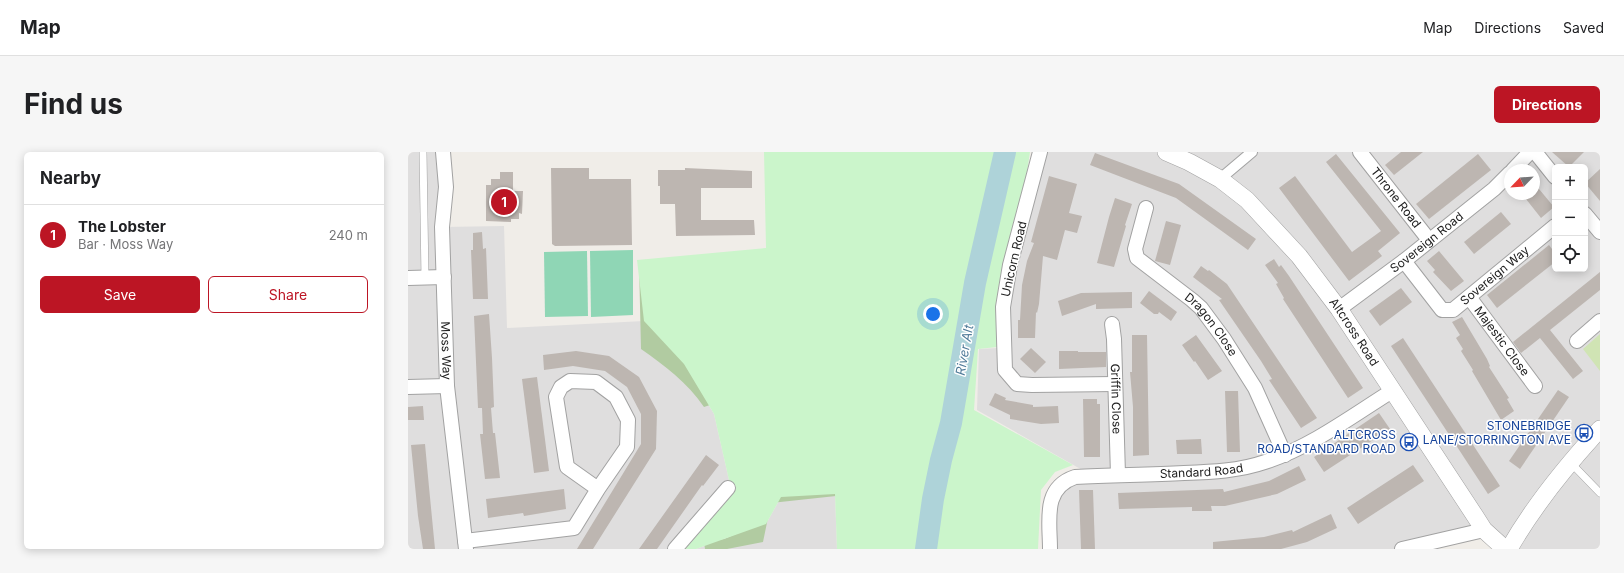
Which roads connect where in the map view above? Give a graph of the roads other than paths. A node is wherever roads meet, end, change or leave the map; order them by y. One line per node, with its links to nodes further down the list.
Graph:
1 (423, 152): 21 (lane)
2 (443, 152): 19 (street, Moss Way)
3 (1040, 152): 27 (street, Unicorn Road)
4 (1166, 152): 11 (street, Altcross Road)
5 (1252, 152): 11 (street)
6 (1530, 152): 9 (street)
7 (1535, 152): 10 (street)
8 (1364, 154): 17 (street, Throne Road)
9 (1519, 164)
10 (1552, 173)
11 (1220, 179): 23 (street, Altcross Road)
12 (1504, 179): 17 (street, Sovereign Road)
13 (1146, 208): 33 (street, Dragon Close)
14 (1588, 218): 16 (street)
15 (1552, 228): 22 (street, Sovereign Way)
16 (1600, 232)
17 (1429, 240): 18 (street, Sovereign Road)
18 (1404, 262): 22 (street, Sovereign Way); 23 (street, Sovereign Road)
19 (444, 277): 21 (street); 28 (street, Moss Way)
20 (408, 278): 21 (street)
21 (425, 278)
22 (1469, 297): 29 (street, Majestic Close)
23 (1339, 309): 31 (street, Altcross Road)
24 (1600, 321): 26 (street)
25 (1112, 324): 27 (street, Griffin Close)
26 (1577, 342)
27 (1115, 384): 35 (street, Griffin Close)
28 (447, 386): 30 (street); 40 (street, Moss Way)
29 (1535, 386)
30 (408, 387)
31 (1392, 391): 33 (street, Standard Road); 39 (street, Altcross Road)
32 (1600, 429): 34 (street)
33 (1285, 455): 35 (street, Standard Road)
34 (1570, 462): 38 (lane); 45 (street)
35 (1118, 475): 42 (street, Standard Road)
36 (728, 488): 41 (street)
37 (598, 489): 37 (street); 40 (street)
38 (1600, 493)
39 (1484, 530): 43 (street); 44 (street, Altcross Road)
40 (465, 545)
41 (675, 549)
42 (1050, 549)
43 (1402, 549)
44 (1505, 549)
45 (1509, 549)

